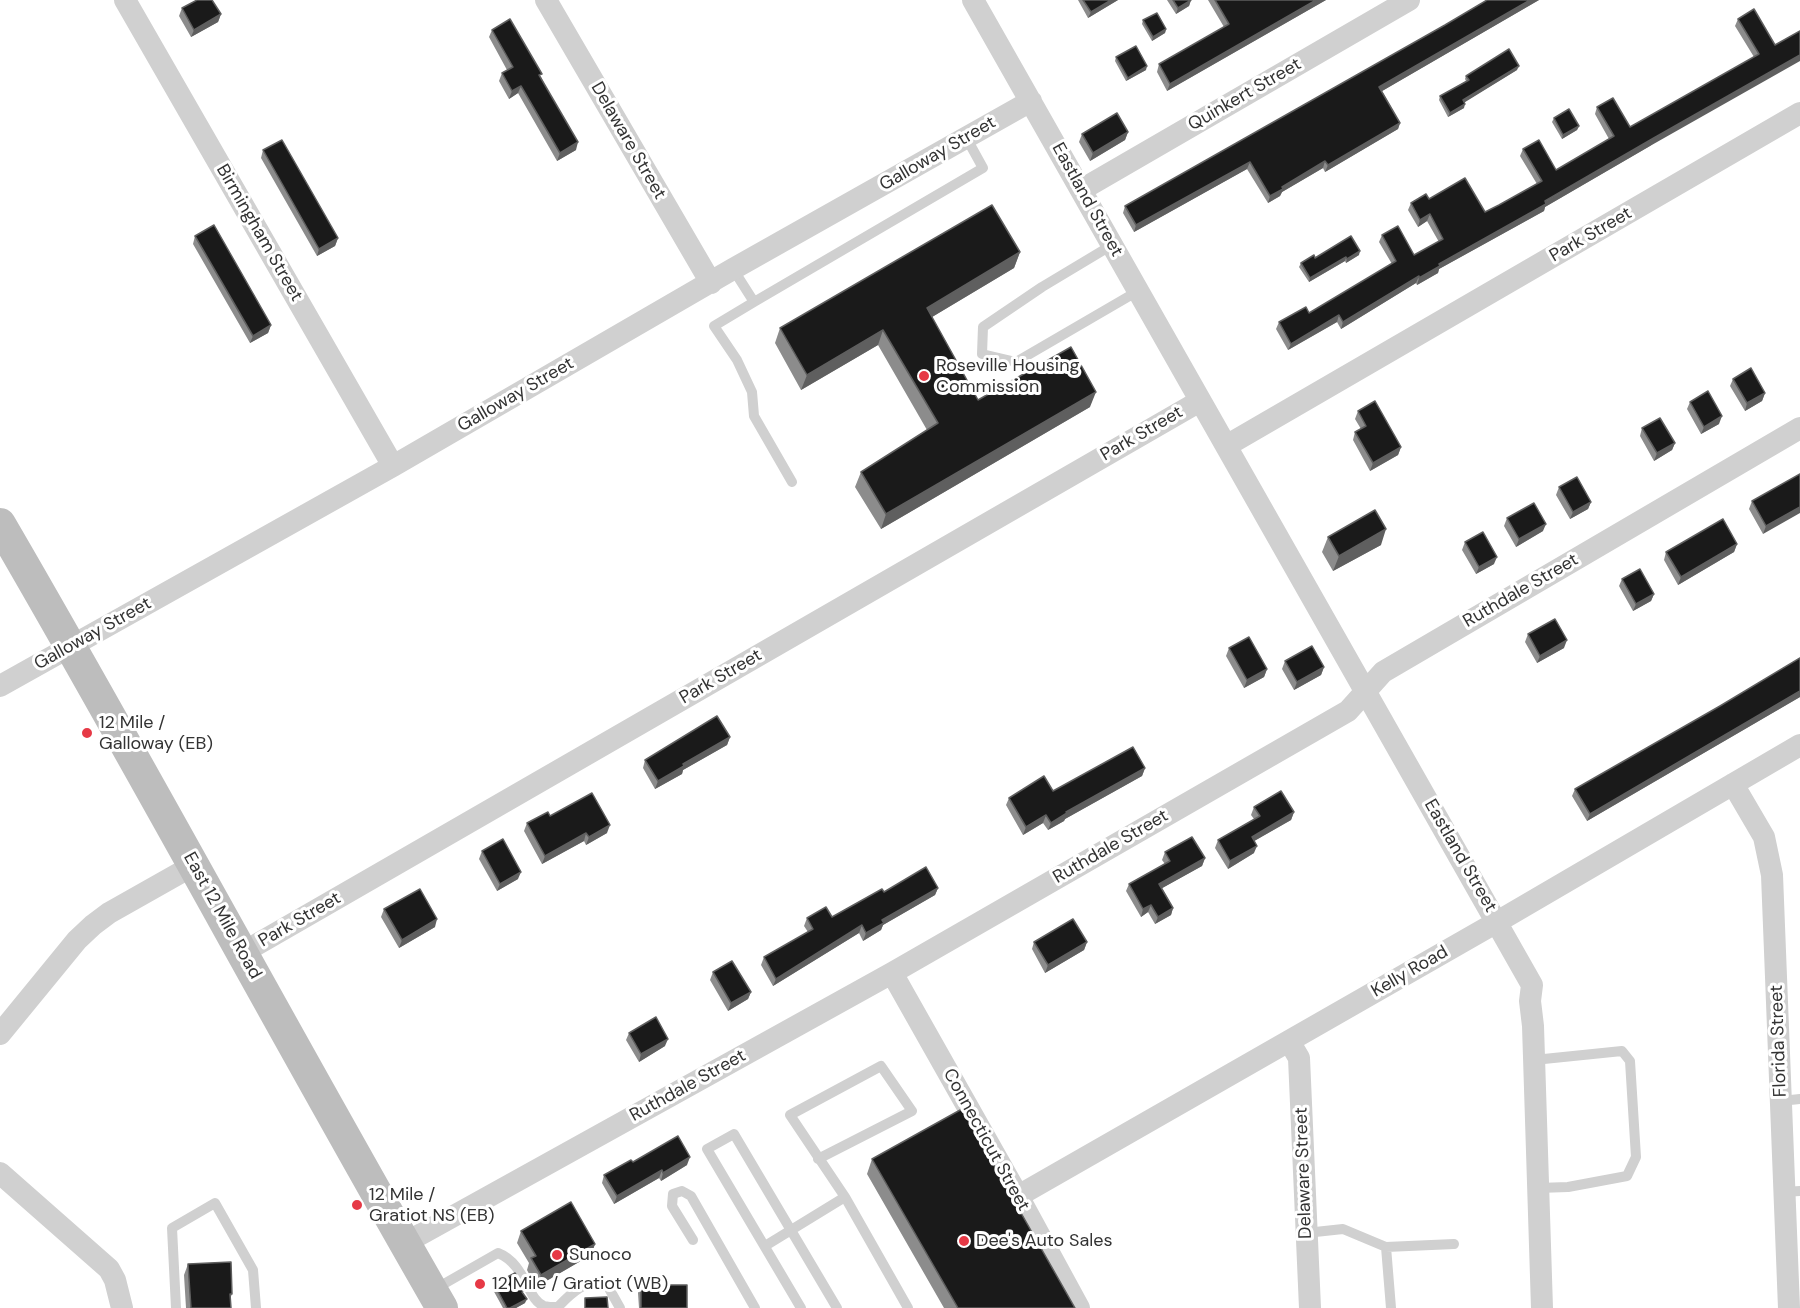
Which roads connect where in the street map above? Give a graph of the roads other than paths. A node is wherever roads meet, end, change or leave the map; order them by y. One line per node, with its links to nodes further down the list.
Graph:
1 (125, 0): 17 (street, Birmingham Street)
2 (546, 0): 11 (street, Delaware Street)
3 (973, 0): 5 (street, Eastland Street)
4 (1409, 0): 8 (street, Quinkert Street)
5 (1031, 101): 7 (street, Galloway Street); 8 (street, Eastland Street)
6 (1800, 113): 16 (street, Park Street)
7 (967, 139): 10 (street, Galloway Street); 13 (lane)
8 (1081, 190): 9 (street, Eastland Street)
9 (1112, 245): 12 (street, Eastland Street); 12 (lane)
10 (733, 269): 11 (street, Galloway Street); 13 (lane)
11 (711, 283): 17 (street, Galloway Street)
12 (1138, 291): 14 (street, Eastland Street)
13 (754, 302): 18 (lane)
14 (1200, 401): 16 (street, Eastland Street); 27 (street, Park Street)
15 (1800, 428): 22 (street, Ruthdale Street)
16 (1226, 446): 22 (street, Eastland Street)
17 (393, 466): 20 (street, Galloway Street)
18 (792, 482)
19 (0, 524): 20 (main road, East 12 Mile Road)
20 (70, 648): 21 (street, Galloway Street); 25 (main road, East 12 Mile Road)
21 (0, 686)
22 (1365, 691): 26 (street, Eastland Street); 28 (street, Ruthdale Street)
23 (1800, 745): 24 (street, Kelly Road)
24 (1733, 784): 26 (street, Kelly Road); 32 (street, Florida Street)
25 (194, 865): 27 (main road, East 12 Mile Road); 29 (street)
26 (1497, 922): 30 (street, Kelly Road); 31 (street, Eastland Street)
27 (243, 953): 42 (main road, East 12 Mile Road)
28 (892, 973): 37 (street, Connecticut Street); 42 (street, Ruthdale Street)
29 (0, 1034)
30 (1289, 1041): 37 (street, Kelly Road); 40 (street, Delaware Street)
31 (1534, 1059): 35 (street, Eastland Street); 35 (lane)
32 (1790, 1100): 36 (street, Florida Street)
33 (818, 1159): 33 (lane); 38 (lane)
34 (0, 1173): 49 (street)
35 (1538, 1188): 60 (street, Eastland Street)
36 (1792, 1192): 46 (street, Florida Street)
37 (1018, 1196): 57 (street, Connecticut Street)
38 (846, 1197): 39 (lane); 56 (lane)
39 (791, 1230): 44 (lane); 44 (lane); 55 (lane)
40 (1306, 1233): 45 (lane); 58 (street, Delaware Street)
41 (693, 1240): 53 (lane)
42 (405, 1243): 47 (main road, East 12 Mile Road)
43 (1454, 1244): 45 (lane)
44 (765, 1246): 54 (lane)
45 (1386, 1247): 59 (lane)
46 (1794, 1277): 61 (street, Florida Street)
47 (437, 1299): 48 (lane)
48 (558, 1307): 52 (lane)
49 (122, 1308)
50 (176, 1308): 51 (lane)
51 (256, 1308)
52 (620, 1308)
53 (755, 1308)
54 (801, 1308)
55 (837, 1308)
56 (906, 1308)
57 (1079, 1308)
58 (1310, 1308)
59 (1391, 1308)
60 (1542, 1308)
61 (1789, 1308)

